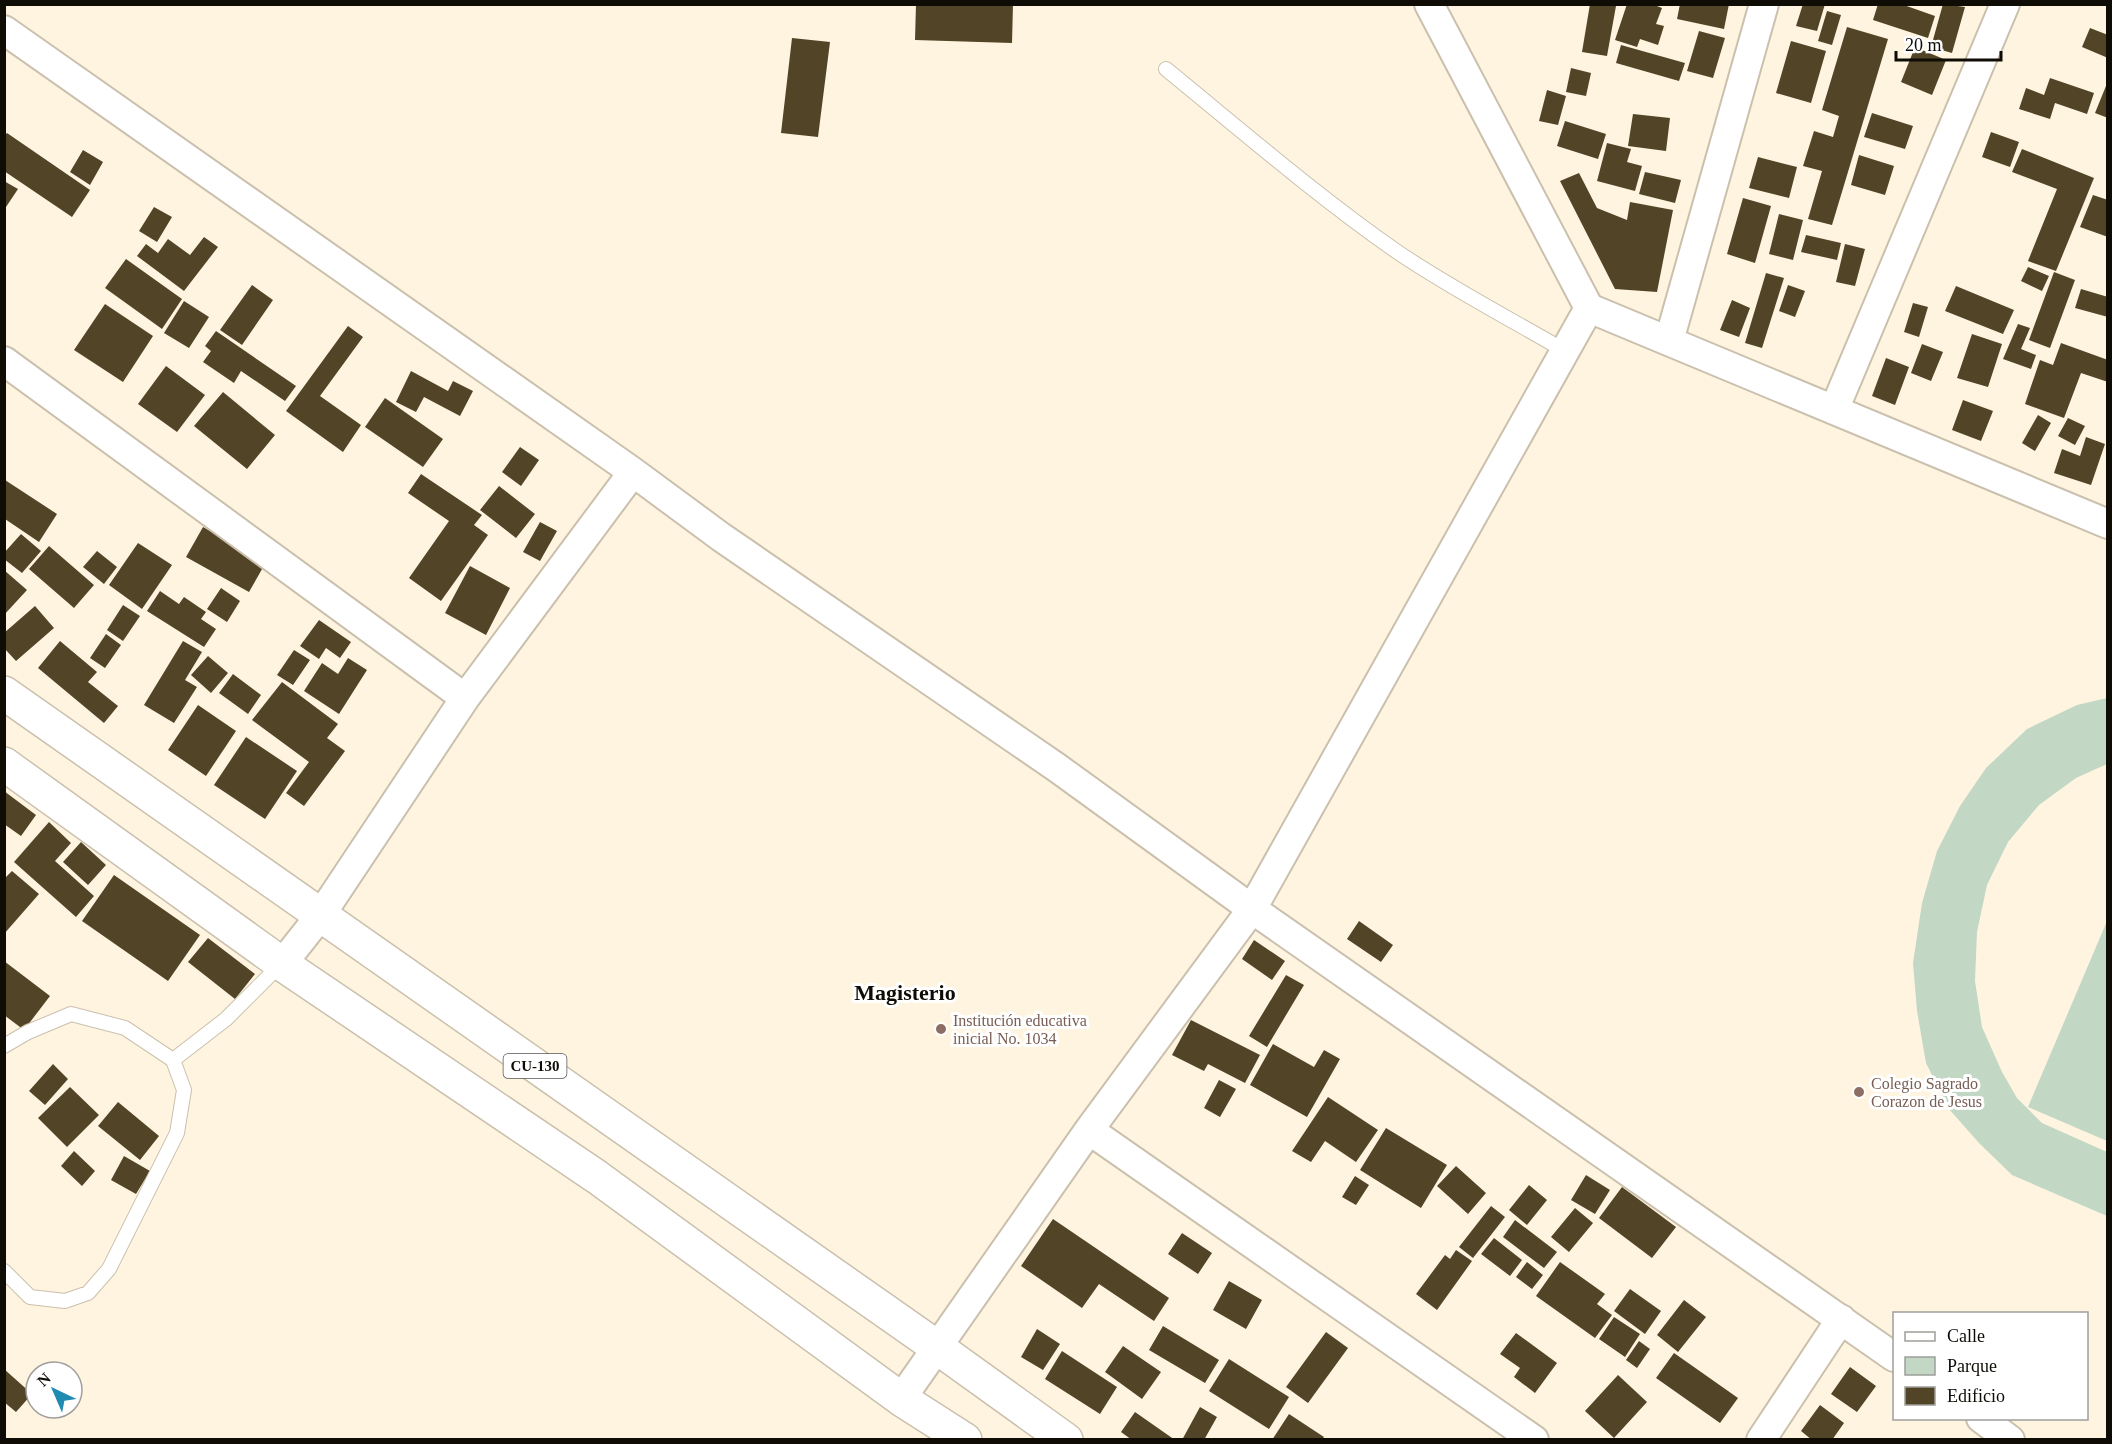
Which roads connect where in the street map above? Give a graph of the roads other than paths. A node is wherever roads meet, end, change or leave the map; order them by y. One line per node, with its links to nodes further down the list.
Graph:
1 (1429, 4): 6 (street)
2 (1764, 4): 7 (street)
3 (2005, 4): 10 (street)
4 (4, 30): 11 (street)
5 (1166, 69): 8 (lane)
6 (1589, 308): 7 (street); 8 (street)
7 (1669, 341): 10 (street)
8 (1565, 351): 16 (street)
9 (4, 361): 14 (street)
10 (1834, 410): 12 (street)
11 (633, 472): 14 (street); 16 (street)
12 (2108, 524)
13 (4, 693): 17 (main road, CU-130)
14 (465, 698): 17 (street)
15 (4, 764): 18 (main road)
16 (1252, 909): 21 (street); 23 (street)
17 (320, 916): 18 (street); 24 (main road, CU-130)
18 (282, 964): 20 (lane); 26 (main road)
19 (4, 1046): 20 (lane)
20 (173, 1060): 22 (lane)
21 (1089, 1130): 24 (street); 30 (street)
22 (4, 1271)
23 (1841, 1319): 25 (street); 31 (street)
24 (938, 1348): 26 (street); 29 (main road, CU-130)
25 (1893, 1356)
26 (901, 1399): 28 (main road)
27 (1982, 1420): 32 (street)
28 (965, 1440)
29 (1066, 1440)
30 (1534, 1440)
31 (1761, 1440)
32 (2010, 1440)

